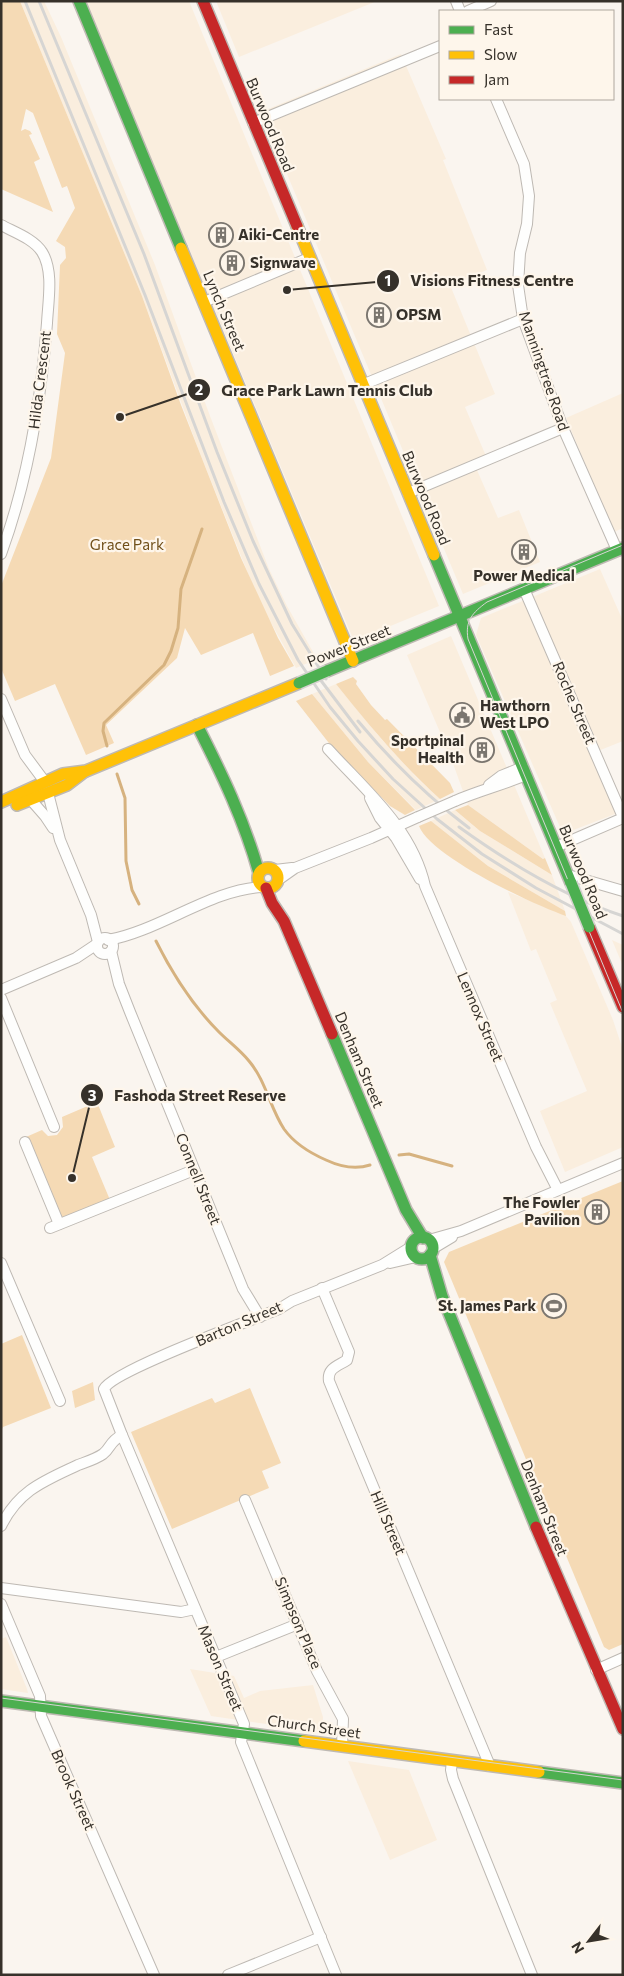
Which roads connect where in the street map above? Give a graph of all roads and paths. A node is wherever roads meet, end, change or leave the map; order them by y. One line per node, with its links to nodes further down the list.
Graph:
1 (79, 1): 10 (main road, Lynch Street)
2 (203, 1): 7 (main road, Burwood Road)
3 (492, 1): 4 (street)
4 (470, 10)
5 (439, 46): 7 (street)
6 (496, 100): 11 (street, Manningtree Road)
7 (253, 123): 9 (main road, Burwood Road)
8 (1, 225): 16 (street, Hilda Crescent)
9 (310, 258): 10 (street); 12 (main road, Burwood Road)
10 (204, 302): 19 (main road, Lynch Street)
11 (523, 319): 12 (street); 13 (street, Manningtree Road)
12 (362, 385): 14 (main road, Burwood Road)
13 (563, 428): 14 (street); 15 (street, Manningtree Road)
14 (408, 493): 18 (main road, Burwood Road)
15 (620, 549): 17 (main road, Power Street)
16 (1, 554)
17 (524, 589): 18 (main road, Power Street); 29 (street, Roche Street)
18 (460, 618): 19 (main road, Power Street); 24 (main road, Burwood Road)
19 (353, 661): 21 (main road, Power Street, bridge)
20 (1, 698): 23 (street)
21 (201, 724): 25 (main road, Power Street); 33 (main road, Denham Street)
22 (328, 749): 30 (street, Lennox Street)
23 (25, 755): 25 (street); 26 (street)
24 (524, 771): 30 (street, bridge); 32 (main road, Burwood Road)
25 (46, 787): 26 (main road, Power Street); 31 (street, Connell Street)
26 (30, 794): 27 (main road, Power Street); 28 (main road, Power Street); 31 (street, Connell Street)
27 (1, 802)
28 (1, 809)
29 (623, 817): 32 (street)
30 (393, 828): 33 (street); 44 (street, Lennox Street)
31 (60, 840): 36 (street, Connell Street)
32 (556, 847): 34 (main road, Burwood Road)
33 (268, 879): 36 (street); 45 (main road, Denham Street)
34 (569, 879): 35 (street); 39 (main road, Burwood Road, bridge)
35 (623, 890)
36 (104, 946): 37 (street); 43 (street, Connell Street)
37 (1, 990)
38 (1, 998): 40 (street)
39 (623, 1007)
40 (54, 1127)
41 (25, 1142): 43 (street)
42 (623, 1163): 44 (street, Barton Street)
43 (194, 1170): 48 (street, Connell Street)
44 (554, 1192): 45 (street, Barton Street)
45 (422, 1248): 47 (street, Barton Street); 60 (main road, Denham Street)
46 (1, 1263): 50 (street)
47 (322, 1288): 48 (street, Barton Street); 67 (street, Hill Street)
48 (255, 1319): 49 (street, Barton Street)
49 (104, 1392): 51 (street, Mason Street)
50 (60, 1401)
51 (122, 1435): 53 (street); 56 (street, Mason Street)
52 (245, 1500): 57 (street, Simpson Place)
53 (1, 1526)
54 (1, 1588): 56 (street)
55 (1, 1604): 62 (street, Brook Street)
56 (195, 1609): 58 (street, Mason Street)
57 (298, 1624): 58 (street); 65 (street, Simpson Place)
58 (216, 1657): 64 (street, Mason Street)
59 (623, 1658): 60 (street)
60 (596, 1670): 63 (main road, Denham Street)
61 (1, 1701): 62 (main road, Church Street)
62 (40, 1706): 64 (main road, Church Street); 70 (street, Brook Street)
63 (623, 1729)
64 (242, 1733): 65 (main road, Church Street); 69 (street, Mason Street)
65 (342, 1746): 66 (main road, Church Street)
66 (452, 1761): 67 (main road, Church Street); 73 (street)
67 (490, 1766): 68 (main road, Church Street)
68 (623, 1783)
69 (321, 1937): 71 (street); 72 (street, Mason Street)
70 (154, 1975)
71 (228, 1975)
72 (336, 1975)
73 (532, 1975)

